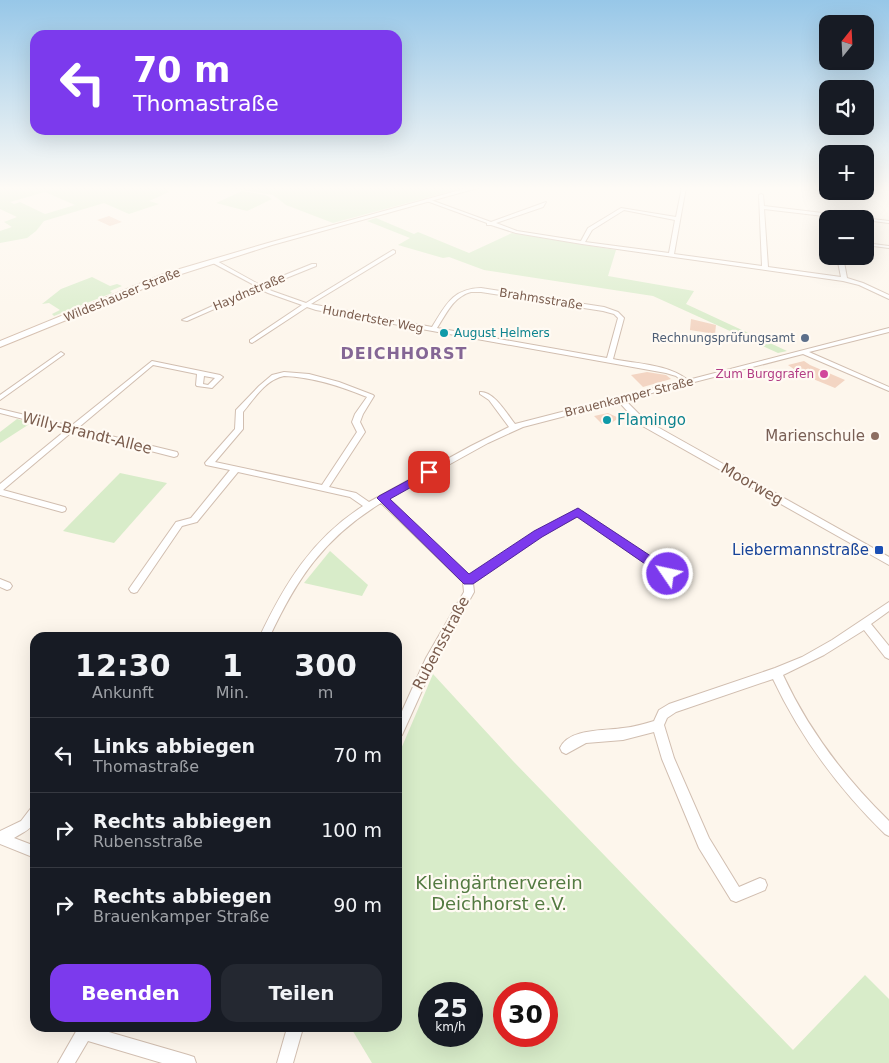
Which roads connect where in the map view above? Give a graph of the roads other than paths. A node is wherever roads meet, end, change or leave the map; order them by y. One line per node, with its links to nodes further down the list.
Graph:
1 (298, 237): 11 (main road, Wildeshauser Straße)
2 (544, 237): 6 (street)
3 (586, 237): 6 (street)
4 (675, 237): 10 (street)
5 (763, 237): 14 (street)
6 (582, 243): 10 (street)
7 (874, 245): 8 (street)
8 (889, 247)
9 (393, 252): 18 (street)
10 (671, 255): 14 (street)
11 (213, 261): 16 (street, Hundertster Weg); 23 (main road, Wildeshauser Straße)
12 (314, 265): 16 (street, Haydnstraße)
13 (842, 265): 15 (street)
14 (765, 268): 15 (street)
15 (844, 279): 17 (street)
16 (259, 286): 18 (street, Hundertster Weg); 19 (street, Haydnstraße)
17 (889, 297)
18 (307, 306): 20 (street, Hundertster Weg); 22 (street)
19 (185, 320)
20 (432, 330): 26 (street, Hundertster Weg); 26 (street, Brahmsstraße)
21 (889, 330): 24 (street, Brauenkamper Straße)
22 (252, 341)
23 (0, 344)
24 (803, 352): 28 (street, Brauenkamper Straße); 29 (street)
25 (61, 354): 31 (street)
26 (610, 361): 28 (street, Hundertster Weg)
27 (202, 374): 35 (street)
28 (687, 382): 32 (street, Brauenkamper Straße)
29 (889, 389)
30 (482, 393): 34 (street)
31 (0, 398)
32 (620, 399): 34 (street, Brauenkamper Straße); 44 (street, Moorweg)
33 (0, 411): 35 (street, Willy-Brandt-Allee)
34 (514, 428): 41 (street, Brauenkamper Straße)
35 (72, 429): 36 (street, Willy-Brandt-Allee); 38 (street)
36 (174, 454)
37 (236, 469): 39 (street); 39 (street); 47 (street)
38 (0, 488)
39 (324, 488): 42 (street)
40 (0, 492): 43 (street)
41 (382, 498): 42 (street, Brauenkamper Straße); 46 (street, Rubensstraße)
42 (369, 506): 50 (street, Brauenkamper Straße)
43 (62, 508)
44 (889, 562)
45 (668, 574): 46 (street)
46 (468, 581): 53 (street, Rubensstraße)
47 (134, 589)
48 (889, 606): 49 (street)
49 (865, 624): 51 (street); 52 (street)
50 (267, 632)
51 (889, 654)
52 (776, 673): 54 (street); 57 (street)
53 (402, 722)
54 (658, 725): 55 (street); 60 (street)
55 (566, 748)
56 (30, 818): 58 (street)
57 (889, 830)
58 (2, 838): 59 (street)
59 (30, 850)
60 (760, 885)
61 (84, 1032): 64 (street)
62 (91, 1032): 65 (street)
63 (294, 1032): 66 (street)
64 (66, 1063)
65 (188, 1063)
66 (285, 1063)

